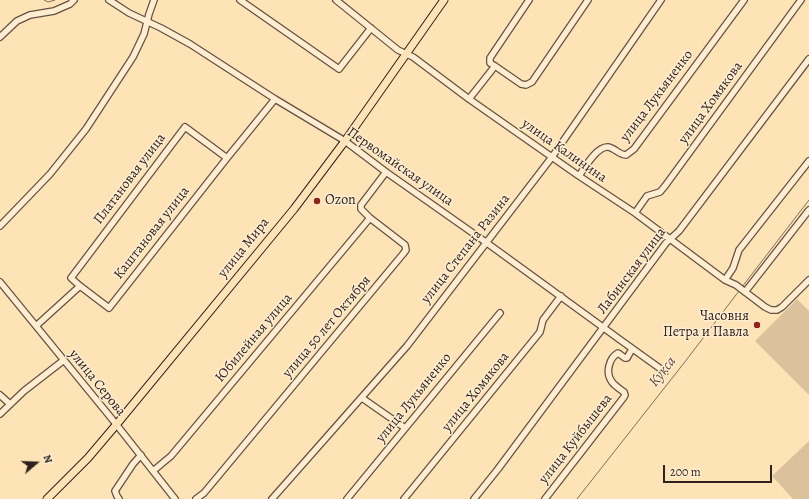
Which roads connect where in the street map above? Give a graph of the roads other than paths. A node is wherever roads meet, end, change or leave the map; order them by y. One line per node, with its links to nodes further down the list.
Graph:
1 (74, 0): 14 (street)
2 (109, 0): 12 (street, Первомайская улица)
3 (154, 0): 12 (street)
4 (240, 0): 13 (street)
5 (336, 0): 13 (street, улица Калинина)
6 (444, 0): 15 (main road, улица Мира)
7 (529, 0): 17 (street)
8 (588, 0): 17 (street)
9 (661, 0): 21 (street, улица Степана Разина)
10 (744, 0): 25 (street, улица Лукьяненко)
11 (801, 0): 27 (street, улица Хомякова)
12 (147, 20): 18 (street, Первомайская улица); 29 (street)
13 (371, 28): 15 (street, улица Калинина)
14 (0, 37)
15 (406, 54): 19 (street, улица Калинина); 20 (main road, улица Мира)
16 (809, 58): 30 (street, Лабинская улица)
17 (495, 66): 19 (street)
18 (275, 99): 20 (street, Первомайская улица); 22 (street, Каштановая улица)
19 (470, 100): 21 (street, улица Калинина)
20 (345, 141): 24 (street, Первомайская улица); 48 (main road, улица Мира)
21 (552, 157): 25 (street, улица Калинина); 31 (street, улица Степана Разина)
22 (227, 158): 35 (street, Каштановая улица); 35 (street, Платановая улица)
23 (809, 161): 32 (street)
24 (386, 172): 28 (street, улица 50 лет Октября); 31 (street, Первомайская улица)
25 (579, 176): 27 (street, улица Калинина)
26 (809, 210): 36 (street)
27 (635, 213): 30 (street, улица Калинина)
28 (370, 218): 51 (street, Юбилейная улица); 55 (street, улица 50 лет Октября)
29 (0, 226)
30 (670, 238): 32 (street, улица Калинина); 40 (street, Лабинская улица)
31 (487, 243): 37 (street, Первомайская улица); 45 (street, улица Степана Разина)
32 (725, 280): 36 (street, улица Калинина)
33 (809, 280): 36 (street, улица Калинина)
34 (0, 282): 39 (street, улица Серова)
35 (80, 286): 39 (street)
36 (744, 291)
37 (561, 296): 40 (street, Первомайская улица); 58 (street, улица Хомякова)
38 (500, 313): 49 (street, улица Лукьяненко)
39 (36, 326): 42 (street, улица Серова)
40 (604, 328): 41 (street, Первомайская улица); 59 (street, Лабинская улица)
41 (632, 349): 43 (street, Первомайская улица); 60 (street, улица Куйбышева)
42 (64, 360): 46 (street); 48 (street, улица Серова)
43 (665, 372)
44 (0, 395): 46 (street)
45 (362, 398): 49 (street); 56 (street, улица Степана Разина)
46 (10, 404): 47 (street)
47 (0, 414)
48 (116, 425): 50 (street, улица Серова); 52 (main road, улица Мира)
49 (404, 428): 57 (street, улица Лукьяненко)
50 (141, 455): 51 (street, улица Серова); 53 (street)
51 (153, 471): 54 (street, улица Серова)
52 (47, 499)
53 (119, 499)
54 (175, 499)
55 (196, 499)
56 (272, 499)
57 (347, 499)
58 (404, 499)
59 (474, 499)
60 (545, 499)

